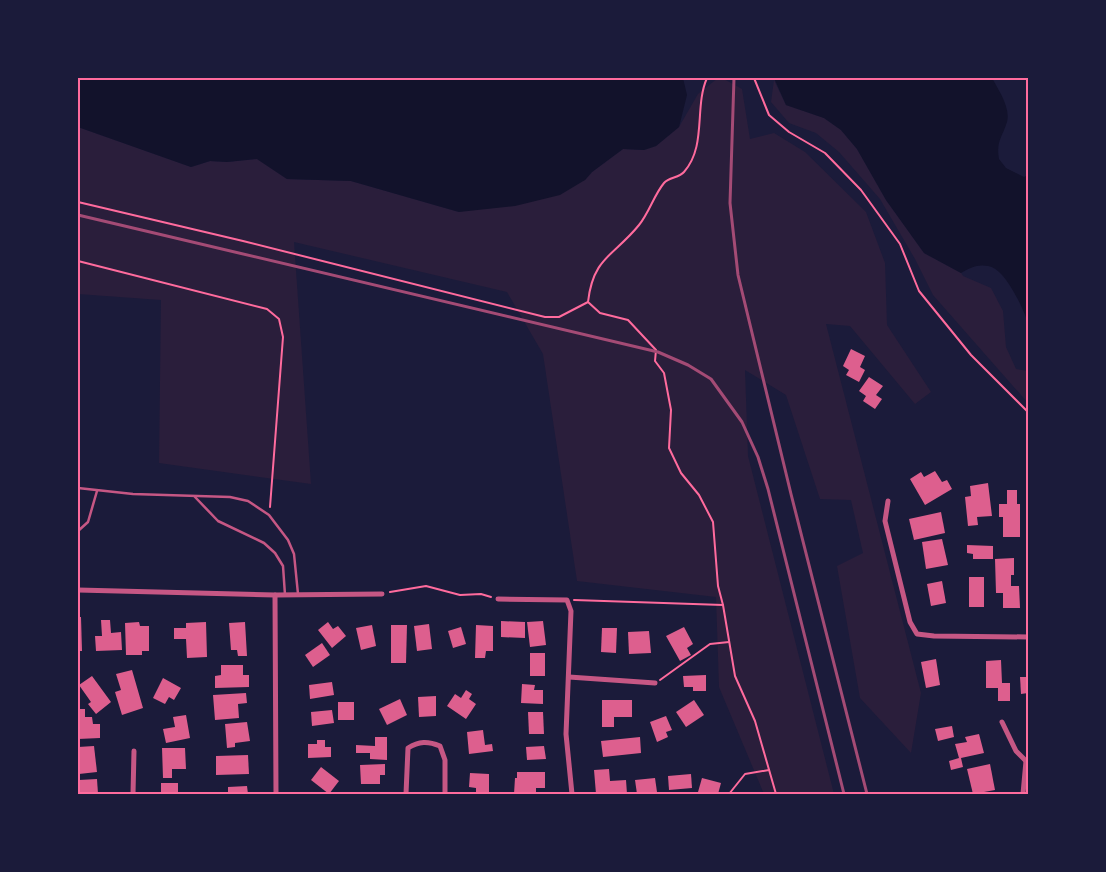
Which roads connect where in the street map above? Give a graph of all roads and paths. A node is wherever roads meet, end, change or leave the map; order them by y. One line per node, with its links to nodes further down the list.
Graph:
1 (707, 78): 5 (path)
2 (754, 78): 6 (path)
3 (78, 202): 5 (path)
4 (78, 261): 11 (path)
5 (588, 302): 20 (path)
6 (1028, 412)
7 (78, 488): 8 (lane)
8 (97, 491): 9 (lane); 12 (lane)
9 (195, 497): 11 (lane); 15 (lane)
10 (888, 501): 21 (street)
11 (269, 515): 17 (lane)
12 (78, 531)
13 (78, 590): 16 (street)
14 (382, 594): 17 (street); 18 (path)
15 (285, 595): 16 (street); 17 (street)
16 (275, 596): 30 (street)
17 (298, 596)
18 (498, 599): 19 (street)
19 (567, 600): 20 (path); 23 (street)
20 (723, 605): 22 (path)
21 (1028, 637)
22 (729, 642): 24 (path); 28 (path)
23 (569, 677): 24 (street); 33 (street)
24 (655, 683)
25 (1002, 722): 27 (street)
26 (134, 751): 29 (street)
27 (1027, 762): 36 (street)
28 (769, 770): 34 (path); 35 (path)
29 (133, 794)
30 (276, 794)
31 (406, 794): 32 (street)
32 (445, 794)
33 (572, 794)
34 (729, 794)
35 (776, 794)
36 (1022, 794)

